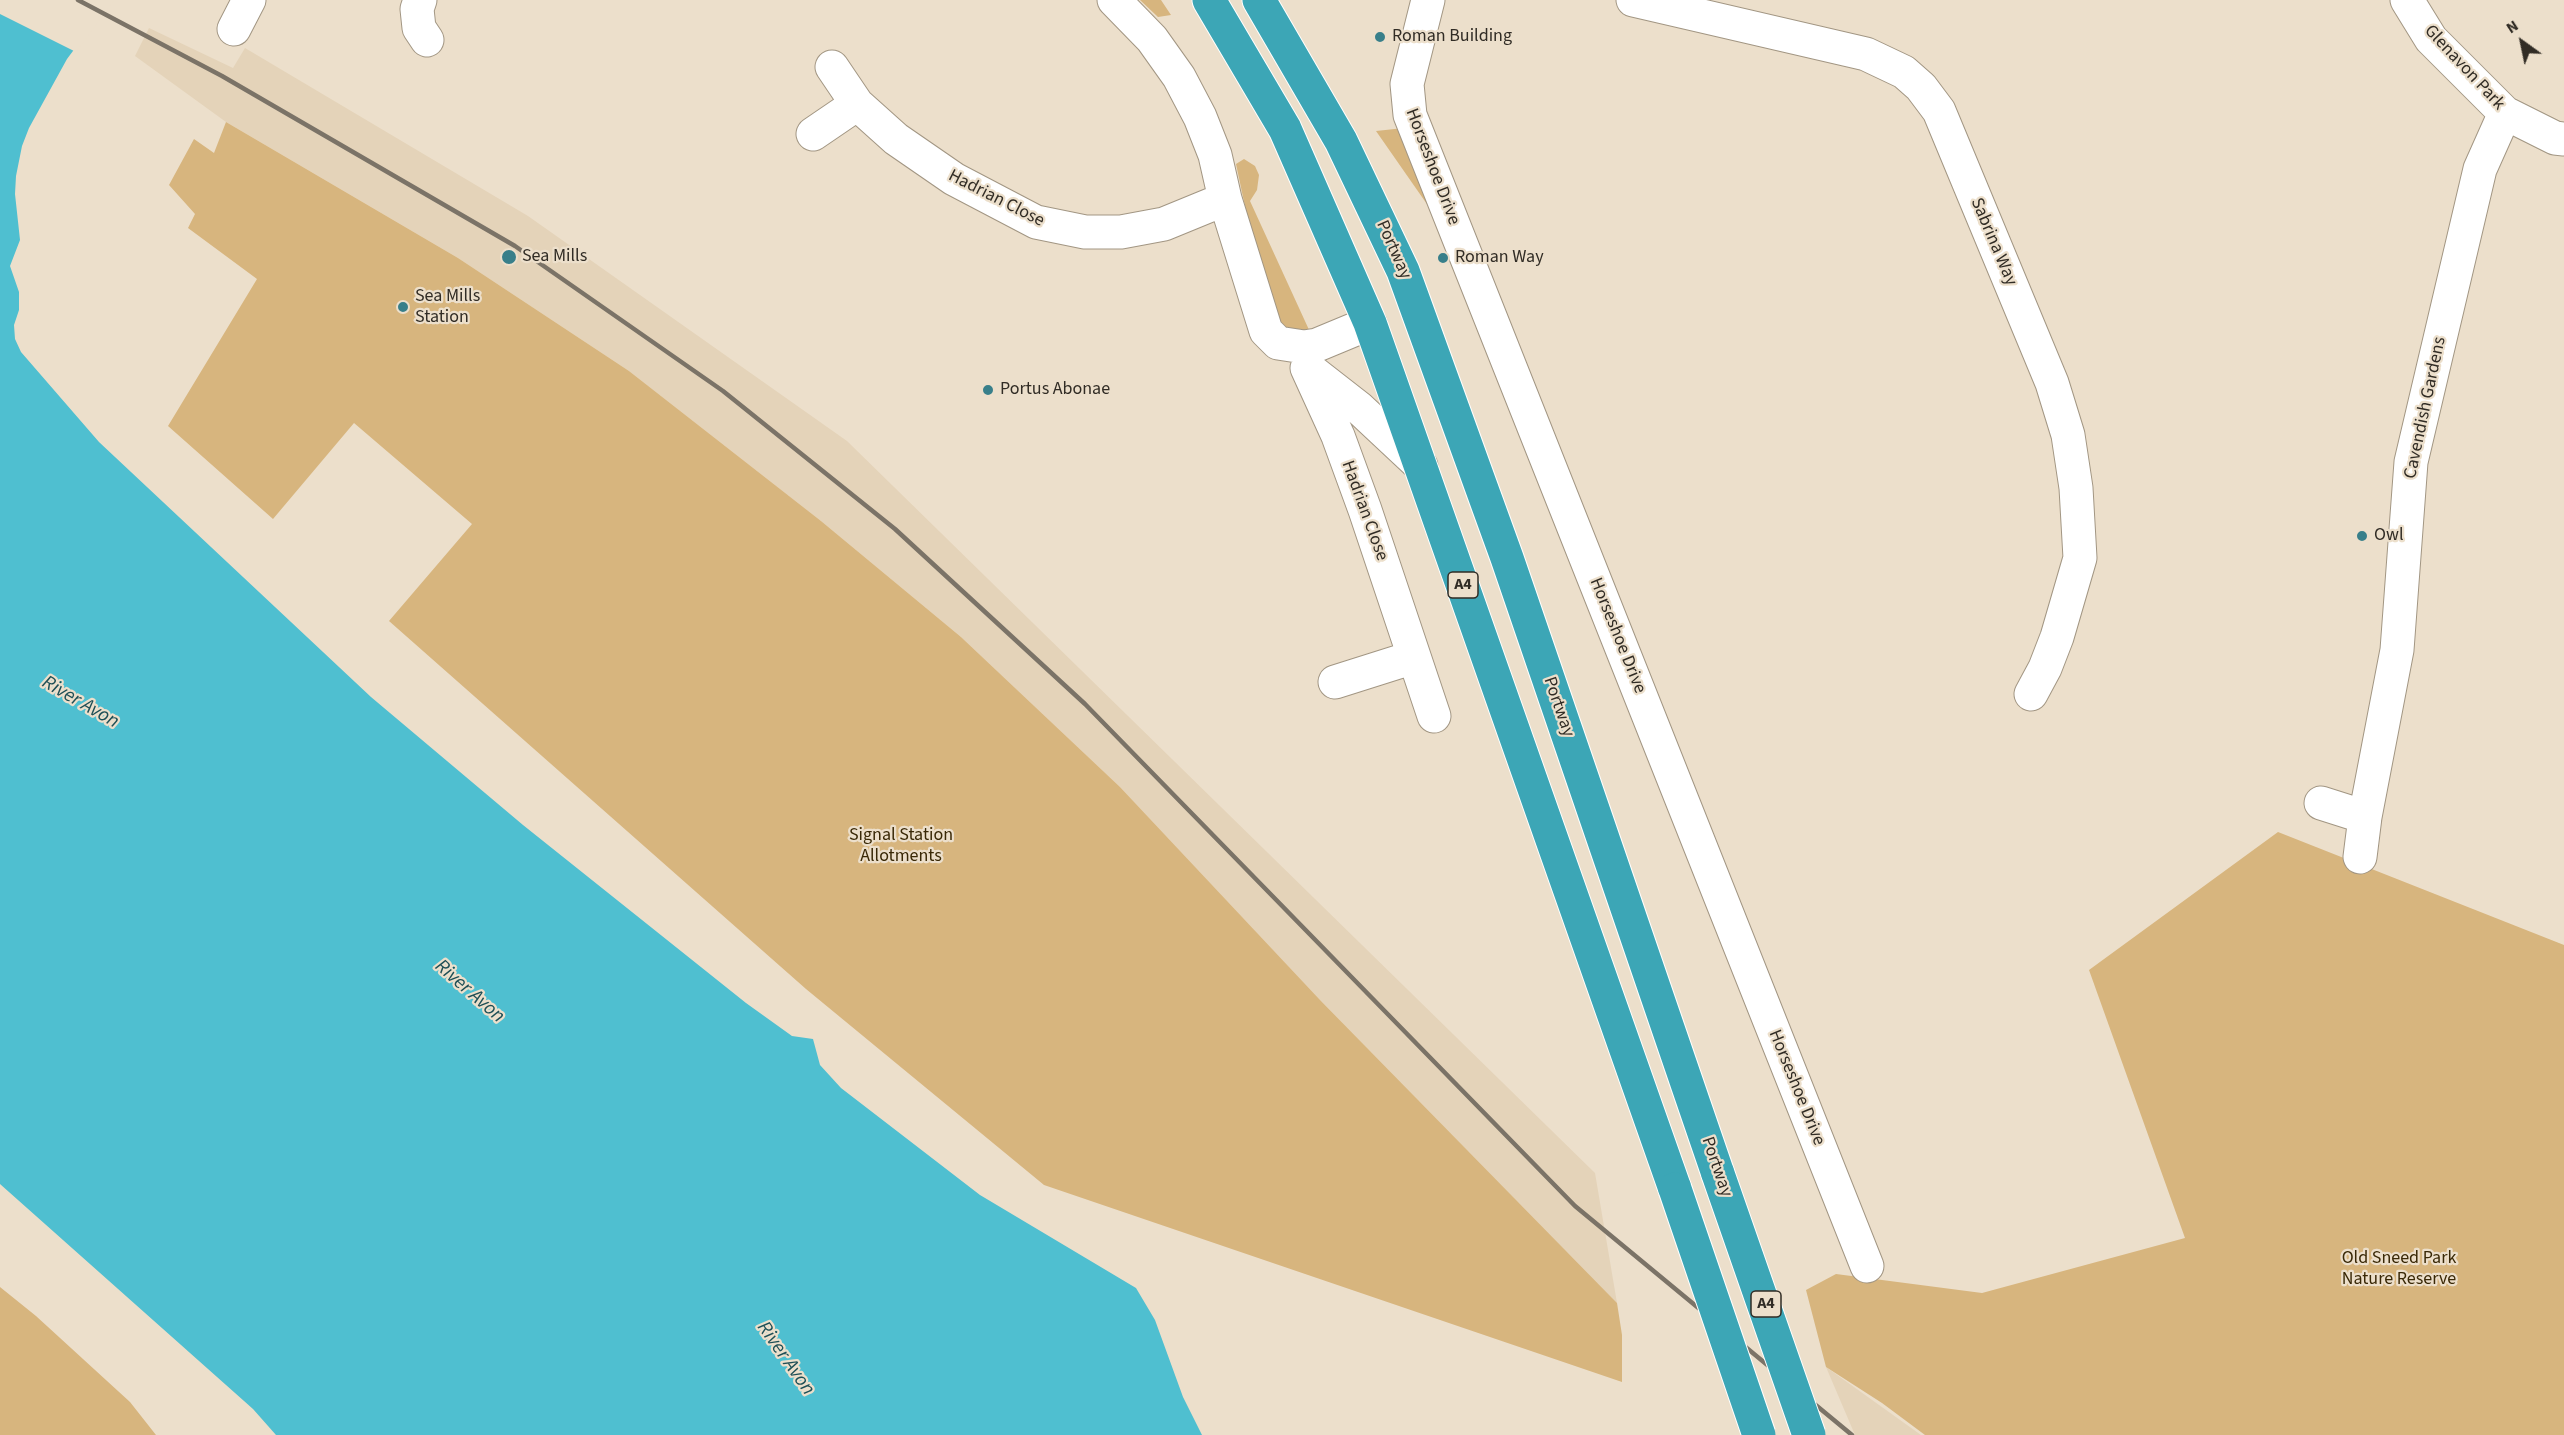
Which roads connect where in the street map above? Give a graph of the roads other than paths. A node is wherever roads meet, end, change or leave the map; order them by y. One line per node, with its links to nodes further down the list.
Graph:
1 (249, 0): 9 (street)
2 (420, 0): 10 (street)
3 (1114, 0): 16 (street, Hadrian Close)
4 (1209, 0): 17 (highway, A4)
5 (1428, 0): 28 (street, Horseshoe Drive)
6 (1633, 0): 23 (street, Sabrina Way)
7 (2407, 0): 13 (street, Glenavon Park)
8 (1265, 3): 30 (highway, Portway / A4, bridge)
9 (234, 29)
10 (427, 40)
11 (832, 67): 12 (street, Hadrian Close)
12 (857, 104): 14 (street); 16 (street, Hadrian Close)
13 (2505, 113): 15 (street, Glenavon Park); 26 (street, Cavendish Gardens)
14 (813, 134)
15 (2564, 139)
16 (1225, 199): 18 (street, Hadrian Close)
17 (1370, 323): 18 (street); 20 (highway, A4)
18 (1278, 343): 19 (street, Hadrian Close)
19 (1307, 368): 20 (street, Hadrian Close); 21 (street, Hadrian Close)
20 (1421, 466): 29 (highway, A4, bridge)
21 (1414, 657): 22 (street); 24 (street, Hadrian Close)
22 (1335, 682)
23 (2031, 694)
24 (1434, 716)
25 (2321, 803): 26 (street)
26 (2365, 817): 27 (street, Cavendish Gardens)
27 (2360, 857)
28 (1867, 1266)
29 (1759, 1435)
30 (1809, 1435)

